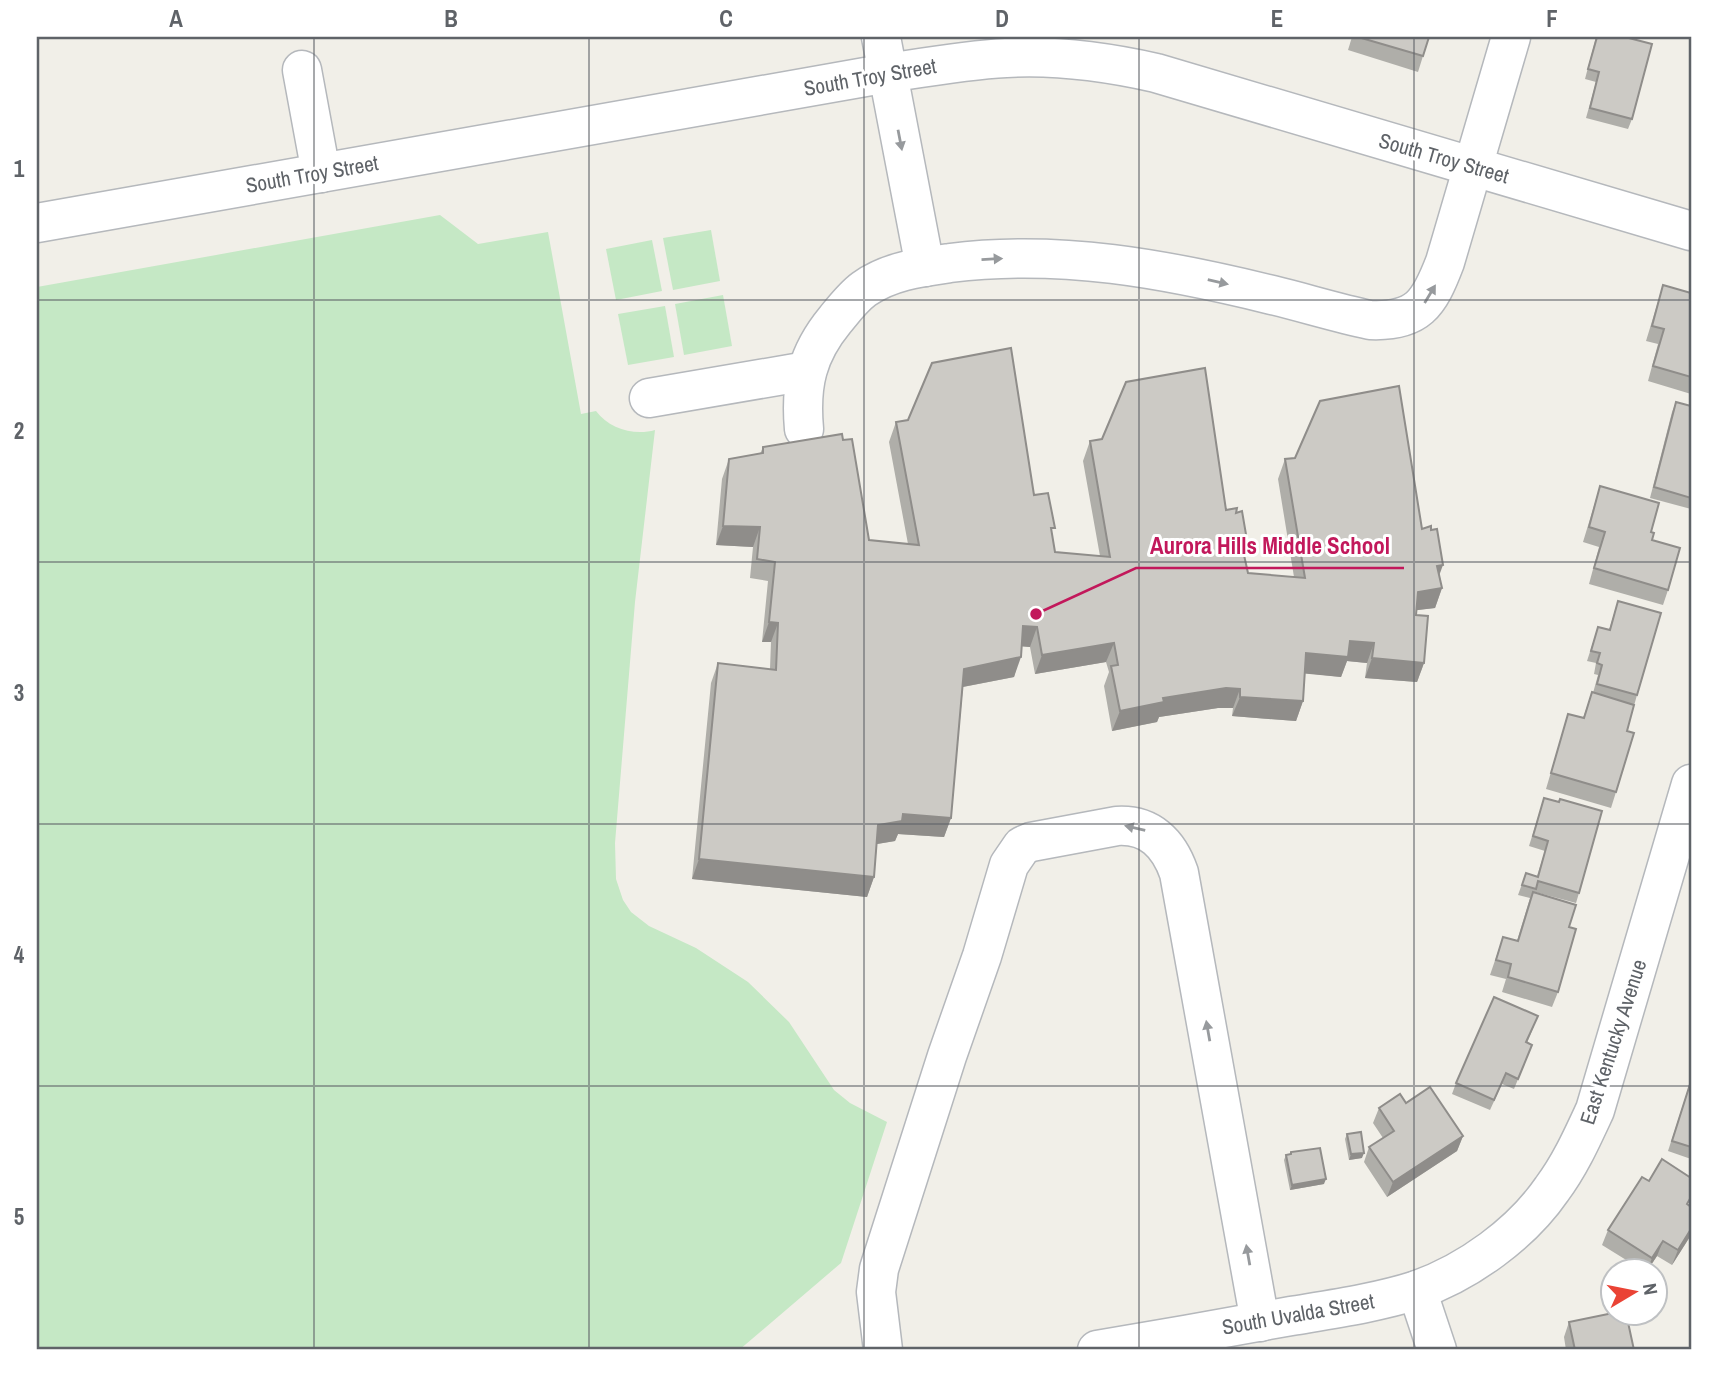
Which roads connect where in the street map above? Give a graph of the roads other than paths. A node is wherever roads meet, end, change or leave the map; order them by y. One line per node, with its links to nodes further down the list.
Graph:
1 (1511, 37): 4 (street)
2 (885, 55): 4 (street, South Troy Street); 5 (street, South Troy Street); 8 (street, one-way to 8)
3 (302, 70): 5 (street)
4 (1473, 166): 7 (street, South Troy Street); 8 (street, one-way to 4)
5 (321, 173): 6 (street, South Troy Street)
6 (37, 223)
7 (1691, 230)
8 (925, 267): 9 (street)
9 (807, 371): 10 (street); 11 (street)
10 (649, 398)
11 (804, 429)
12 (1691, 784): 13 (street, East Kentucky Avenue)
13 (1417, 1290): 14 (street, South Uvalda Street); 17 (street)
14 (1260, 1322): 15 (street, one-way to 15); 16 (street, South Uvalda Street)
15 (883, 1350)
16 (1097, 1350)
17 (1437, 1350)

